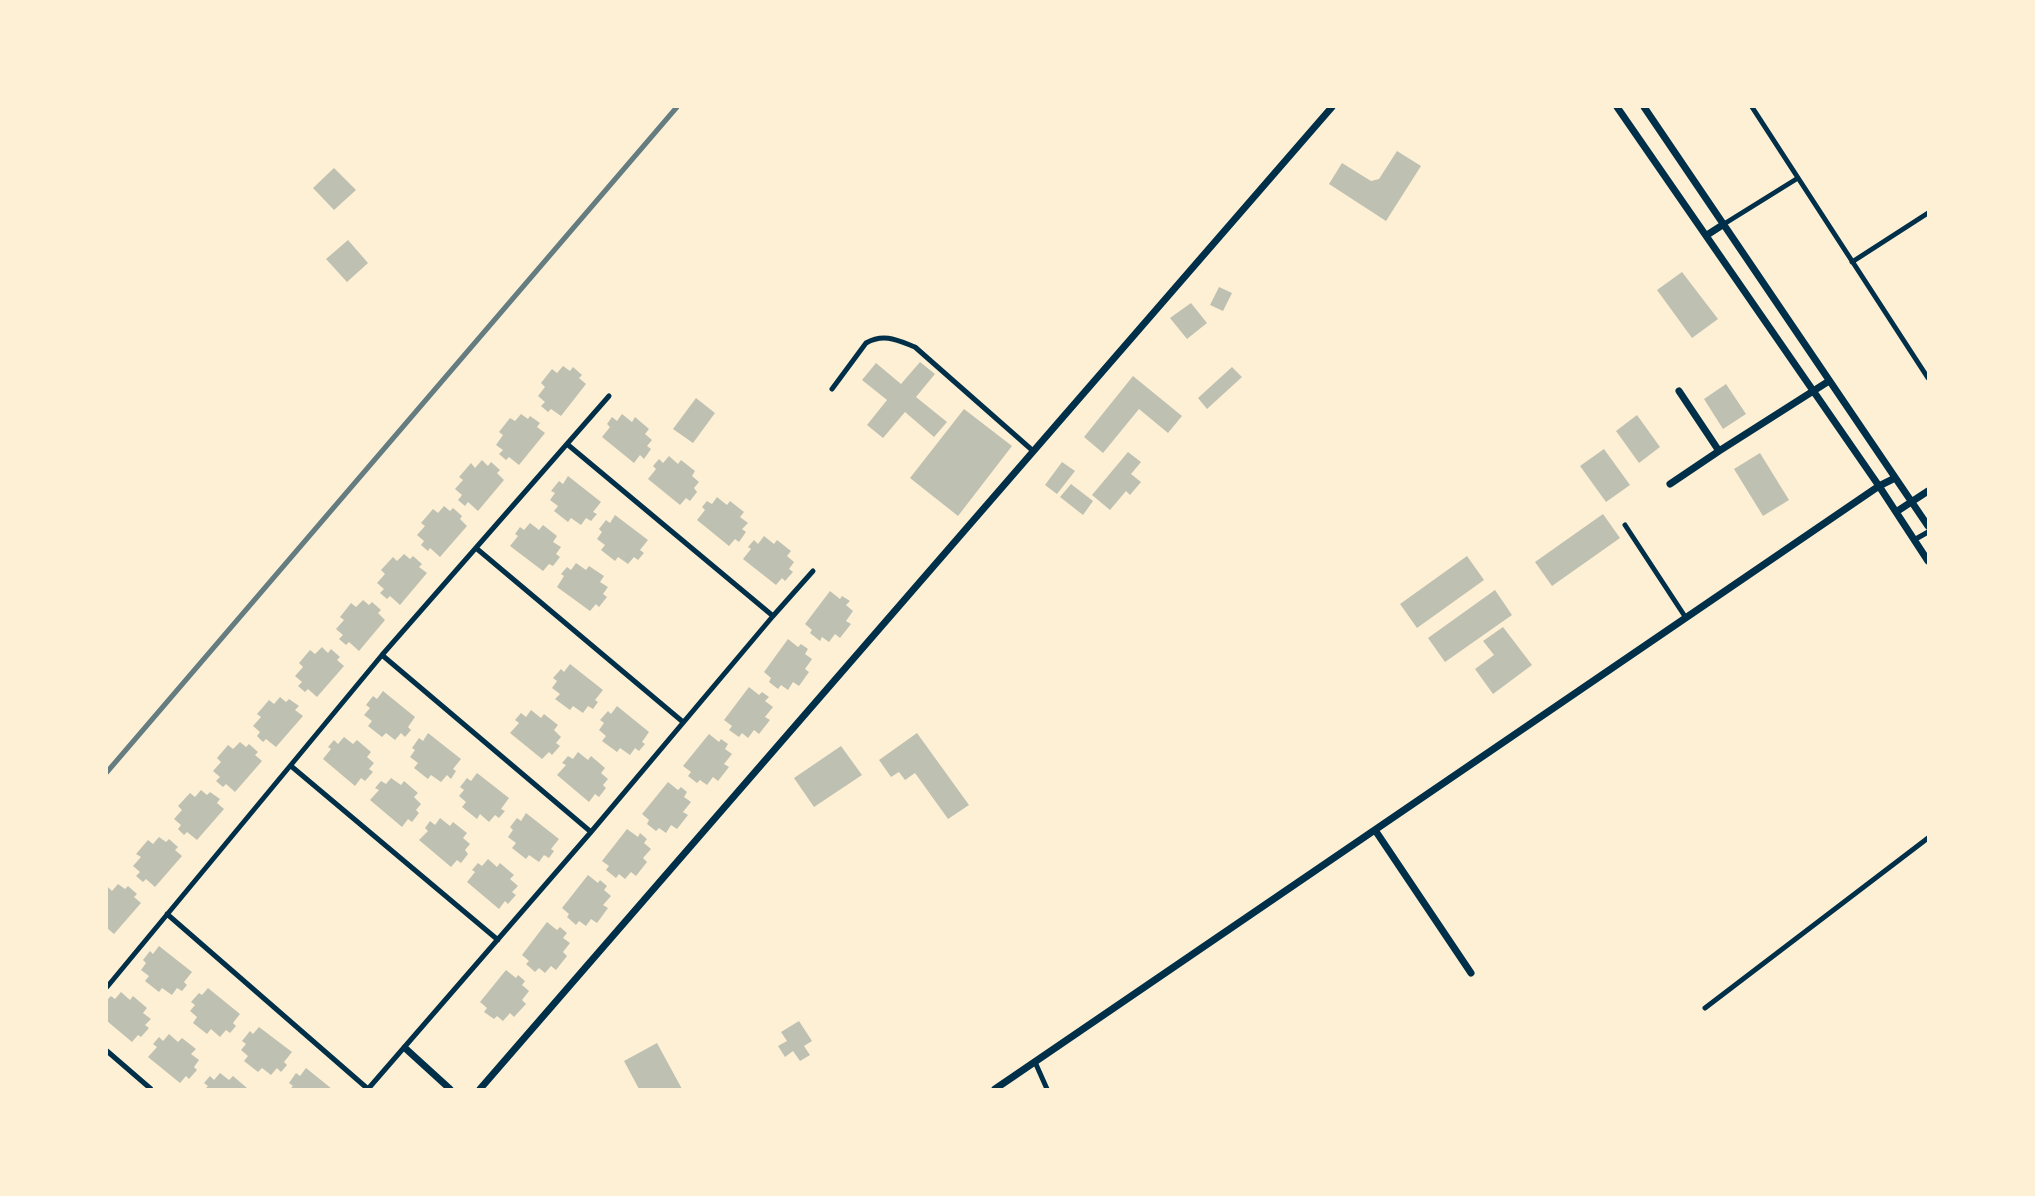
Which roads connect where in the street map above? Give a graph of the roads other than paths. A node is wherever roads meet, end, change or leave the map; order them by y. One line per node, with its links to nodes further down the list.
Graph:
1 (1332, 107): 17 (street)
2 (1617, 107): 8 (street)
3 (1644, 107): 7 (street)
4 (1752, 107): 5 (lane)
5 (1798, 178): 7 (lane); 9 (lane)
6 (1928, 213): 9 (lane)
7 (1724, 224): 8 (street); 11 (street)
8 (1707, 235): 14 (street)
9 (1853, 262): 10 (lane)
10 (1928, 378)
11 (1829, 381): 14 (street); 19 (street)
12 (832, 389): 17 (lane)
13 (1679, 391): 18 (street)
14 (1813, 392): 18 (street); 21 (street)
15 (608, 396): 16 (lane)
16 (567, 444): 29 (lane); 32 (lane)
17 (1032, 450): 51 (street)
18 (1719, 451): 20 (street)
19 (1895, 478): 21 (street); 23 (street)
20 (1670, 484)
21 (1879, 486): 24 (street); 33 (street)
22 (1928, 491): 23 (street)
23 (1912, 502): 24 (street); 26 (street)
24 (1896, 512): 28 (street)
25 (1625, 525): 33 (lane)
26 (1928, 526)
27 (1928, 532): 28 (lane)
28 (1914, 540): 30 (street)
29 (475, 548): 34 (lane); 35 (lane)
30 (1928, 561)
31 (813, 571): 32 (lane)
32 (773, 616): 35 (lane)
33 (1686, 618): 37 (street)
34 (382, 655): 36 (lane); 38 (lane)
35 (683, 722): 38 (lane)
36 (291, 766): 40 (lane); 41 (lane)
37 (1375, 830): 42 (street); 47 (street)
38 (591, 832): 41 (lane)
39 (1928, 838): 44 (lane)
40 (167, 914): 43 (lane); 49 (lane)
41 (498, 940): 45 (lane)
42 (1471, 973)
43 (107, 987)
44 (1705, 1008)
45 (405, 1048): 49 (lane); 50 (street)
46 (107, 1051): 48 (lane)
47 (1035, 1062): 52 (street); 53 (lane)
48 (151, 1089)
49 (368, 1089)
50 (450, 1089)
51 (480, 1089)
52 (995, 1089)
53 (1047, 1089)

